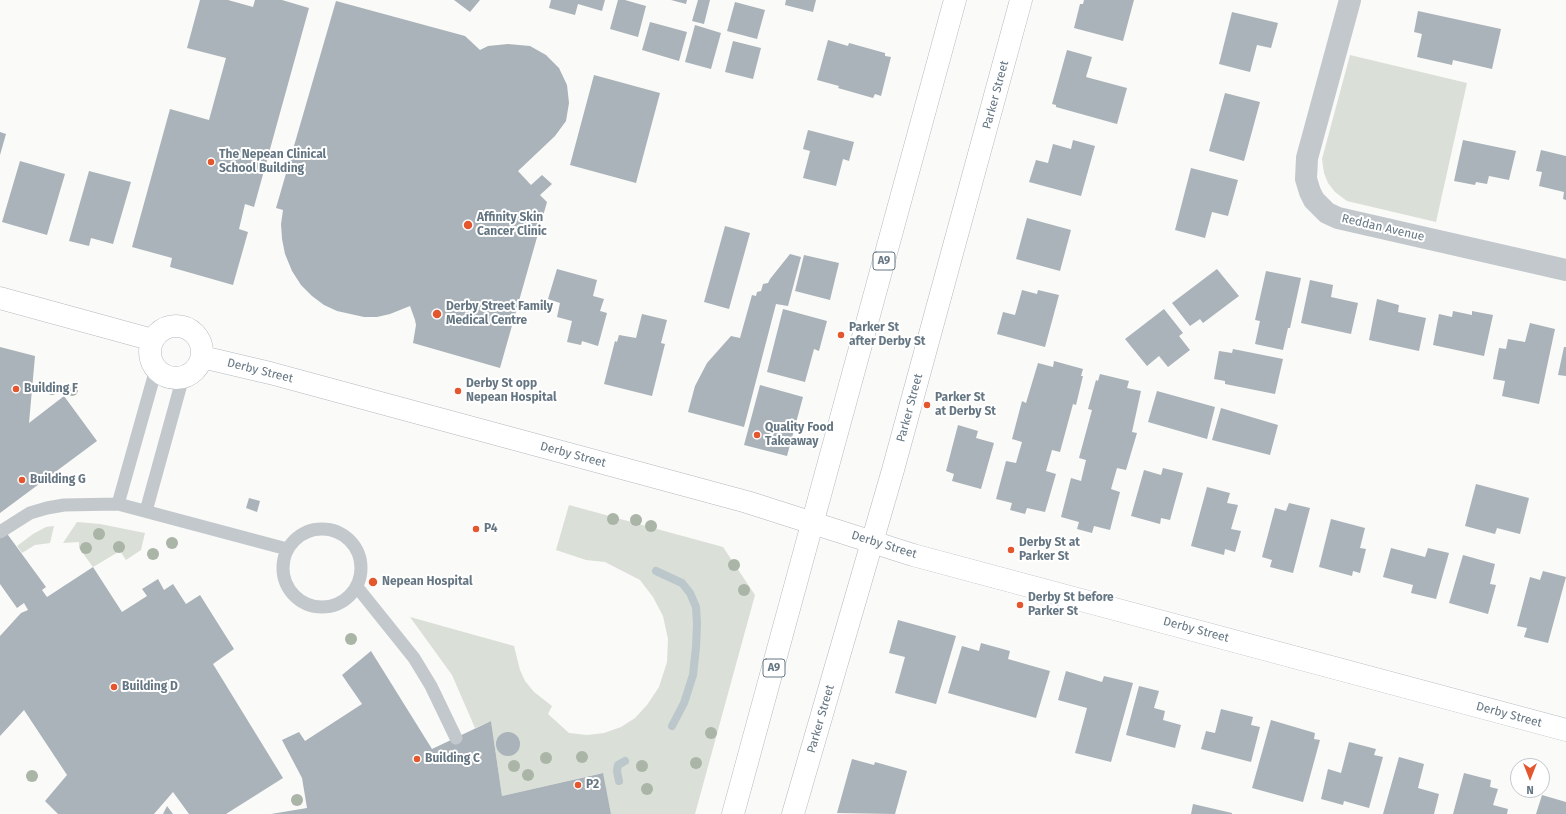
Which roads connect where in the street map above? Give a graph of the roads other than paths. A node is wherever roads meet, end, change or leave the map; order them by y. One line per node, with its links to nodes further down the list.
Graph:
1 (955, 0): 12 (main road, A9)
2 (1021, 0): 14 (main road, Parker Street)
3 (1350, 0): 4 (street, Reddan Avenue)
4 (1566, 270)
5 (0, 298): 6 (main road)
6 (153, 340): 7 (main road); 8 (main road)
7 (202, 357): 9 (main road); 12 (main road, Derby Street)
8 (156, 369): 9 (main road); 10 (lane)
9 (183, 378): 11 (lane)
10 (118, 504): 11 (lane); 13 (lane)
11 (146, 511): 15 (lane)
12 (813, 522): 14 (main road, Derby Street); 19 (main road, A9)
13 (0, 532)
14 (872, 541): 17 (main road, Derby Street); 20 (main road, Parker Street)
15 (287, 549): 16 (lane); 16 (lane)
16 (357, 587): 18 (lane)
17 (1566, 730)
18 (456, 738)
19 (733, 814)
20 (793, 814)

